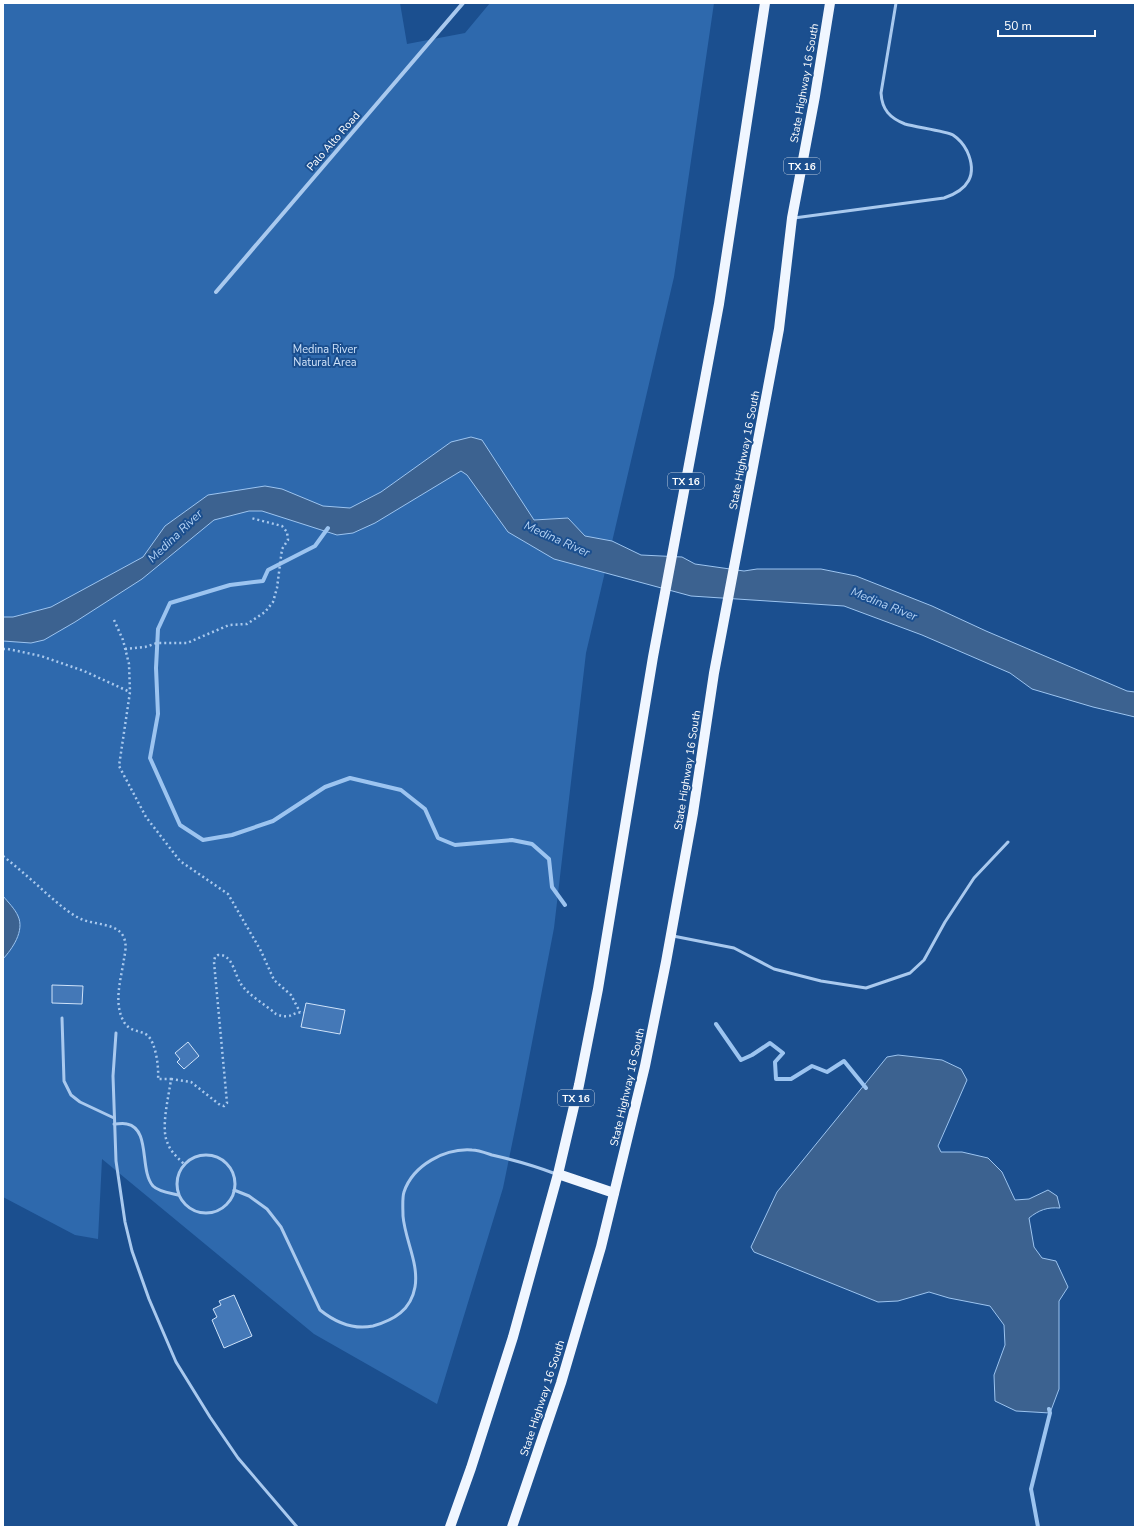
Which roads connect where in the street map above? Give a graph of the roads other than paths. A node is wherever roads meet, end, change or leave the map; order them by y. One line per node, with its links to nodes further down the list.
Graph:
1 (463, 3): 6 (street, Palo Alto Road)
2 (765, 3): 13 (main road, TX 16)
3 (830, 3): 5 (main road, State Highway 16 South / TX 16)
4 (896, 3): 5 (lane)
5 (792, 218): 8 (main road, State Highway 16 South / TX 16)
6 (216, 292)
7 (1008, 842): 8 (lane)
8 (671, 936): 15 (main road, State Highway 16 South / TX 16)
9 (62, 1018): 11 (lane)
10 (116, 1033): 11 (lane)
11 (114, 1118): 12 (lane)
12 (114, 1124): 16 (lane); 17 (lane)
13 (558, 1174): 14 (lane); 15 (main road); 18 (main road, TX 16)
14 (234, 1190): 16 (lane); 16 (lane)
15 (614, 1193): 19 (main road, State Highway 16 South / TX 16)
16 (178, 1195)
17 (297, 1527)
18 (450, 1527)
19 (512, 1527)

